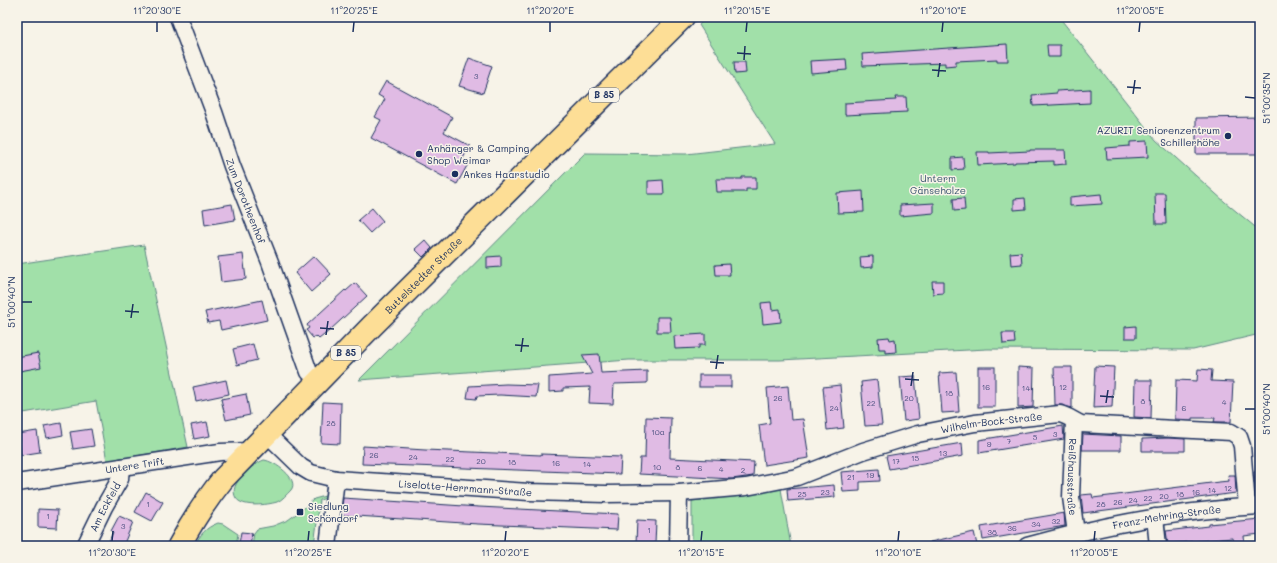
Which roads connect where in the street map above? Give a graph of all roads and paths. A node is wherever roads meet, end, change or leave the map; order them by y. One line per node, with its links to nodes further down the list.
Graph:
1 (178, 17): 3 (street, Zum Dorotheenhof)
2 (683, 17): 3 (main road, Buttelstedter Straße / B 85)
3 (319, 381): 5 (main road, Buttelstedter Straße / B 85)
4 (1074, 421): 10 (street, Wilhelm-Bock-Straße); 11 (street, Wilhelm-Bock-Straße); 13 (street, Reißhausstraße)
5 (268, 435): 6 (main road, Buttelstedter Straße / B 85); 8 (street, Liselotte-Herrmann-Straße)
6 (252, 451): 7 (street, Untere Trift); 15 (main road, Buttelstedter Straße / B 85)
7 (121, 467): 9 (street, Untere Trift); 14 (street, Am Eckfeld)
8 (336, 479): 10 (street, Liselotte-Herrmann-Straße); 16 (street)
9 (17, 483)
10 (679, 493): 17 (street)
11 (1254, 506): 12 (street, Franz-Mehring-Straße)
12 (1155, 517): 13 (street, Franz-Mehring-Straße); 19 (street)
13 (1076, 533): 18 (street, Franz-Mehring-Straße)
14 (85, 546)
15 (179, 546)
16 (328, 546)
17 (678, 546)
18 (1027, 546)
19 (1158, 546)

